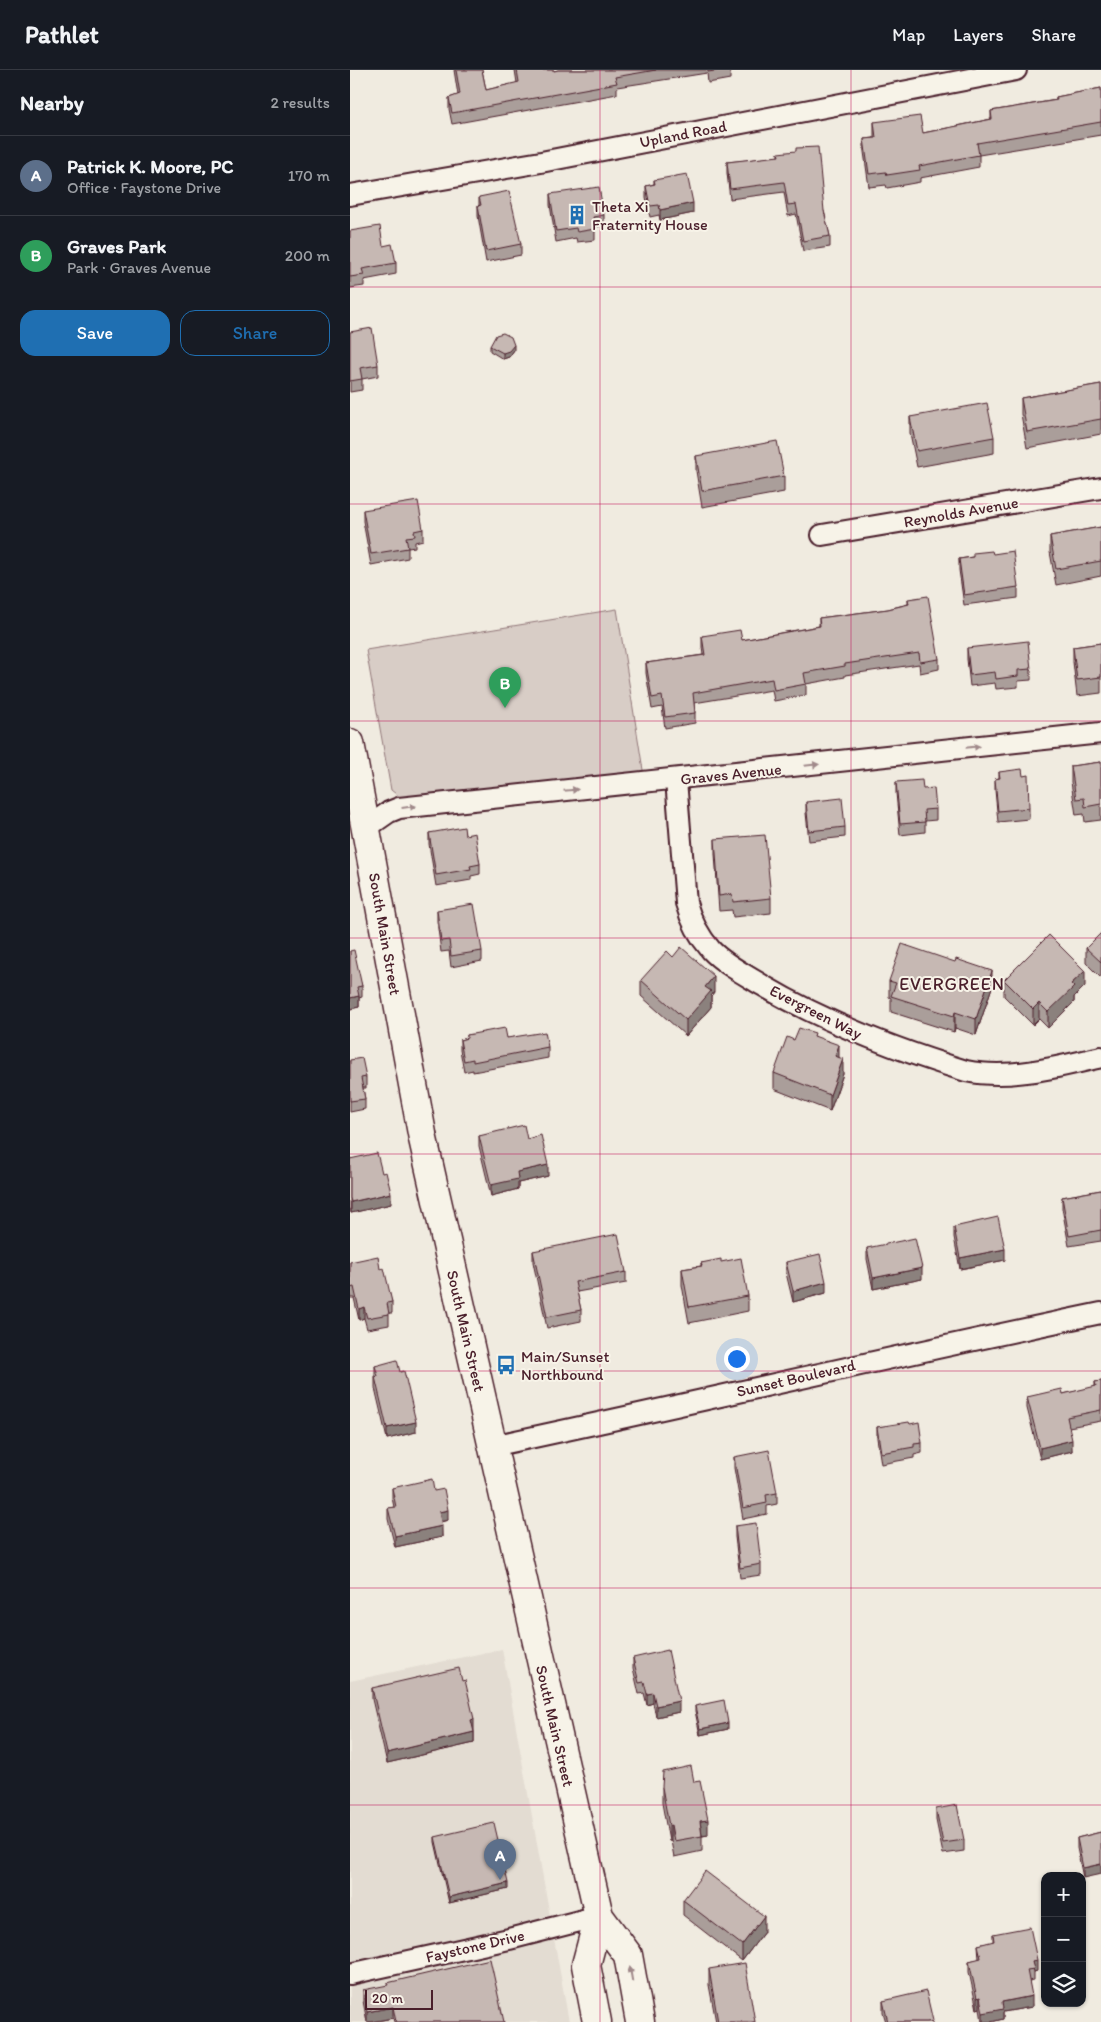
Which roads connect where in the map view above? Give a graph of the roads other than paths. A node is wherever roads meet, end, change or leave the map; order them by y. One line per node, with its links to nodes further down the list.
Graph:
1 (1016, 70): 2 (street, Upland Road)
2 (350, 195)
3 (1101, 488): 4 (street, Reynolds Avenue)
4 (822, 535)
5 (1101, 733): 7 (street, Graves Avenue, one-way to 5)
6 (350, 743): 8 (main road, South Main Street)
7 (676, 780): 8 (street, Graves Avenue, one-way to 7); 9 (street, Evergreen Way)
8 (366, 828): 11 (main road, South Main Street)
9 (1101, 1057)
10 (1101, 1313): 11 (street, Sunset Boulevard)
11 (492, 1446): 12 (main road, South Main Street)
12 (599, 1916): 13 (street, Faystone Drive); 14 (main road, South Main Street); 15 (main road, South Main Street, one-way to 12)
13 (350, 1974)
14 (597, 2022)
15 (640, 2022)

